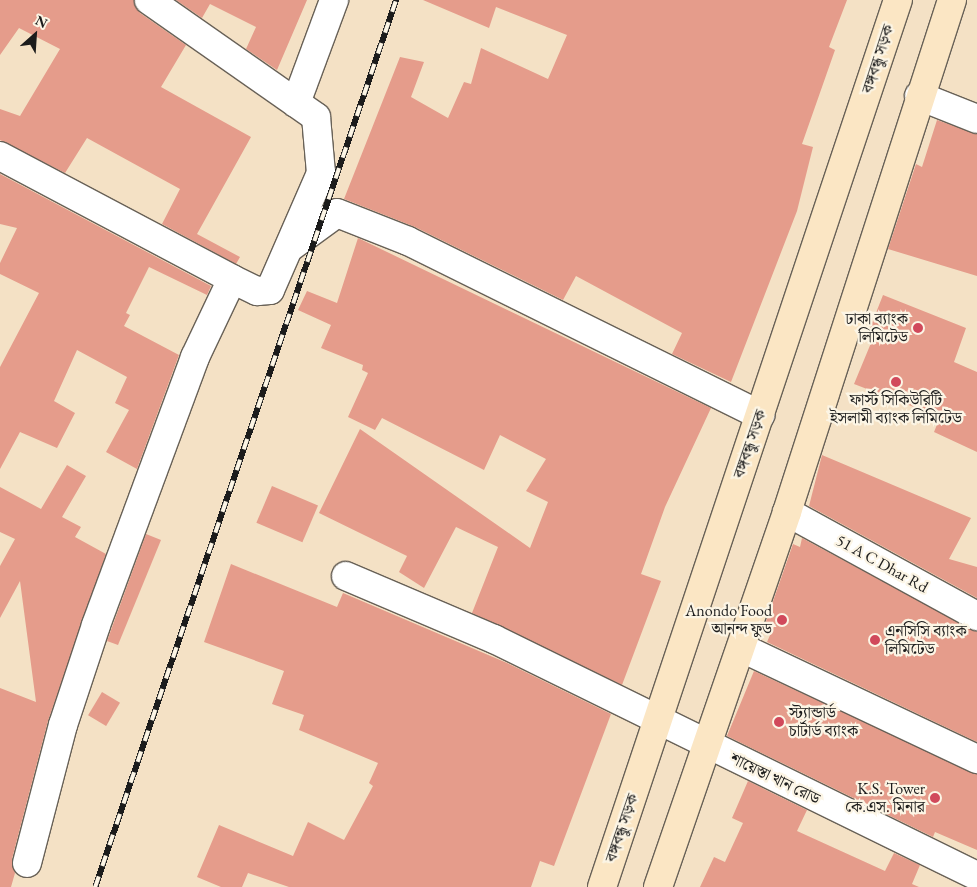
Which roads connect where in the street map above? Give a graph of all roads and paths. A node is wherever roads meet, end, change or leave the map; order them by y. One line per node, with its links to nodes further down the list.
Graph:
1 (149, 0): 6 (street)
2 (334, 0): 6 (street)
3 (898, 0): 11 (main road, বঙ্গবন্ধু সড়ক)
4 (952, 0): 5 (main road)
5 (920, 96): 7 (street); 12 (main road)
6 (296, 103): 9 (street)
7 (977, 119)
8 (0, 156): 10 (street)
9 (289, 248): 10 (street); 11 (street)
10 (232, 279): 19 (street)
11 (760, 415): 16 (main road, বঙ্গবন্ধু সড়ক)
12 (787, 512): 14 (street, 51 A C Dhar Rd); 15 (main road)
13 (346, 576): 16 (street, শায়েস্তা খান রোড)
14 (977, 616)
15 (742, 648): 17 (main road); 18 (street)
16 (658, 721): 17 (street, শায়েস্তা খান রোড); 21 (main road, বঙ্গবন্ধু সড়ক)
17 (708, 746): 20 (street, শায়েস্তা খান রোড); 22 (main road)
18 (977, 759)
19 (27, 863)
20 (977, 876)
21 (602, 887)
22 (658, 887)

